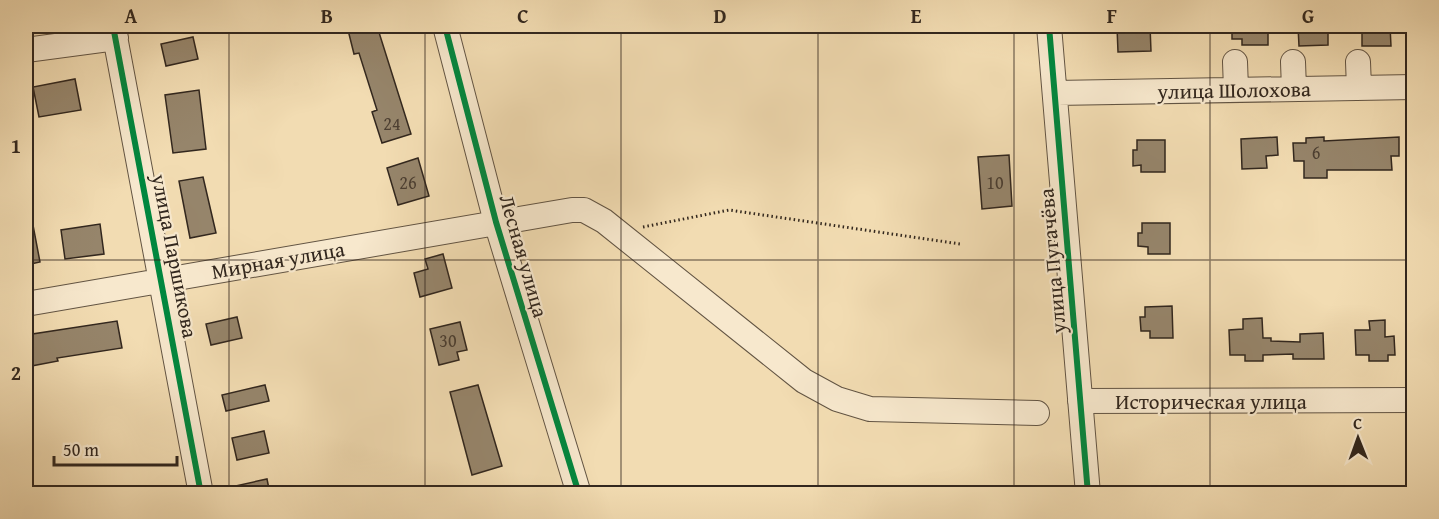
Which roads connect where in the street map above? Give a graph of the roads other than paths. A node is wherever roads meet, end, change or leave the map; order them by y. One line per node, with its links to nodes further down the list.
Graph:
1 (445, 26): 13 (street, Лесная улица)
2 (1048, 26): 12 (street, улица Пугачёва)
3 (115, 32): 4 (street); 14 (street, улица Паршикова)
4 (26, 50)
5 (1235, 62): 10 (street)
6 (1293, 62): 11 (street)
7 (1358, 62): 9 (street)
8 (1413, 87): 9 (street, улица Шолохова)
9 (1359, 88): 11 (street, улица Шолохова)
10 (1236, 89): 11 (street, улица Шолохова); 12 (street, улица Шолохова)
11 (1294, 89)
12 (1055, 93): 17 (street, улица Пугачёва)
13 (496, 222): 14 (street, Мирная улица); 18 (street, Мирная улица); 20 (street, Лесная улица)
14 (163, 281): 15 (street, Мирная улица); 19 (street, улица Паршикова)
15 (26, 304)
16 (1413, 400): 17 (street, Историческая улица)
17 (1080, 401): 21 (street, улица Пугачёва)
18 (1037, 413)
19 (201, 494)
20 (579, 494)
21 (1088, 494)

